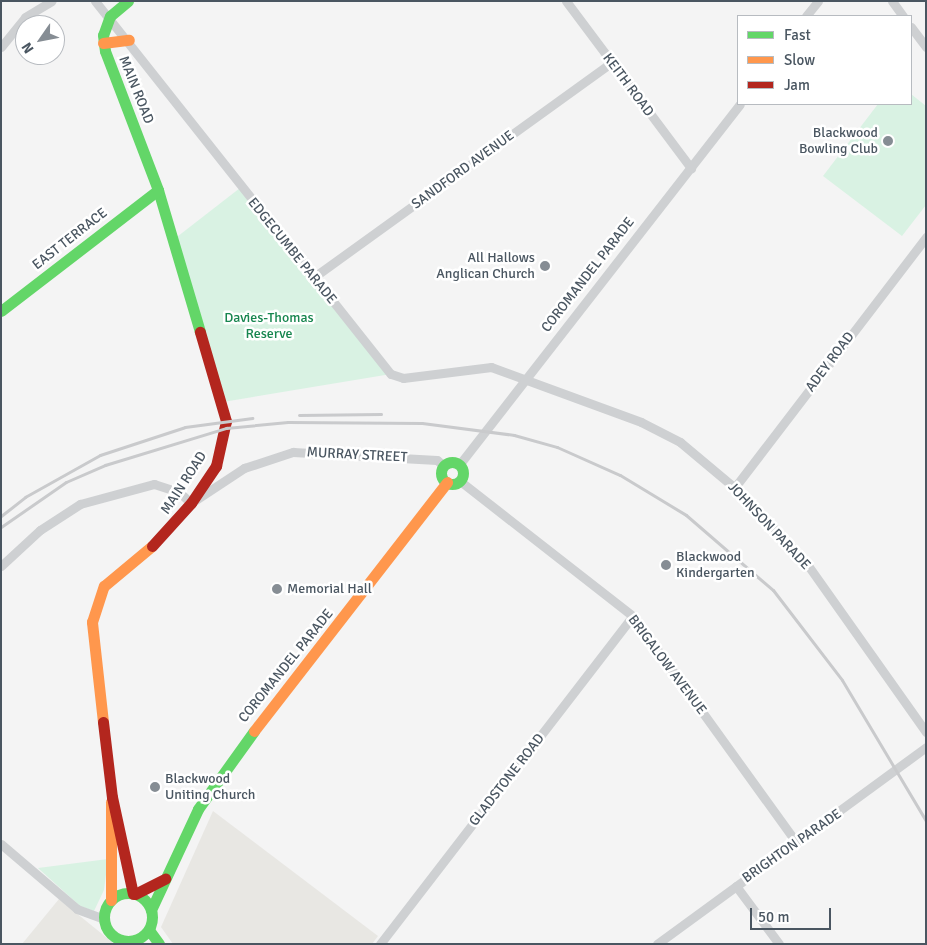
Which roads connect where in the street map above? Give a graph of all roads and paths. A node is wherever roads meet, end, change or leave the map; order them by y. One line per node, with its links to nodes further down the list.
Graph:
1 (52, 1): 13 (street)
2 (95, 1): 9 (street, EDGECUMBE PARADE)
3 (128, 1): 9 (main road)
4 (566, 1): 15 (street, KEITH ROAD)
5 (818, 1): 7 (street)
6 (892, 1): 8 (street)
7 (807, 15)
8 (902, 15)
9 (110, 16): 11 (street, EDGECUMBE PARADE); 12 (main road, MAIN ROAD)
10 (912, 28): 14 (street)
11 (129, 40): 12 (main road); 20 (street, EDGECUMBE PARADE)
12 (103, 44): 18 (main road, MAIN ROAD)
13 (1, 47)
14 (926, 47)
15 (612, 62): 17 (street, KEITH ROAD); 20 (street, SANDFORD AVENUE)
16 (739, 105): 17 (street, COROMANDEL PARADE)
17 (690, 168): 22 (street, COROMANDEL PARADE)
18 (158, 190): 21 (main road, EAST TERRACE); 28 (main road, MAIN ROAD)
19 (926, 237): 27 (street, ADEY ROAD)
20 (314, 277): 22 (street, EDGECUMBE PARADE)
21 (1, 311)
22 (527, 377): 23 (street, COROMANDEL PARADE); 27 (street, JOHNSON PARADE)
23 (460, 465): 24 (main road); 25 (main road)
24 (444, 466): 26 (main road); 28 (street, MURRAY STREET)
25 (460, 480): 26 (main road); 30 (street, BRIGALOW AVENUE)
26 (446, 482): 36 (main road, COROMANDEL PARADE)
27 (734, 487): 31 (street, JOHNSON PARADE)
28 (192, 503): 29 (street); 33 (main road, MAIN ROAD)
29 (1, 566)
30 (633, 616): 34 (street, BRIGALOW AVENUE); 46 (street, GLADSTONE ROAD)
31 (926, 732)
32 (926, 748): 34 (street, BRIGHTON PARADE)
33 (112, 797): 38 (main road, MAIN ROAD); 39 (main road, MAIN ROAD)
34 (795, 842): 37 (street, BRIGHTON PARADE)
35 (1, 844): 41 (street)
36 (165, 879): 38 (main road); 40 (main road, COROMANDEL PARADE)
37 (736, 886): 47 (street, BRIGHTON PARADE); 48 (street)
38 (134, 894): 39 (main road); 40 (main road)
39 (111, 900): 41 (main road)
40 (151, 910): 42 (main road)
41 (104, 919): 43 (main road)
42 (149, 930): 44 (main road); 45 (main road)
43 (117, 941): 44 (main road)
44 (137, 942)
45 (159, 944)
46 (380, 944)
47 (657, 944)
48 (779, 944)

